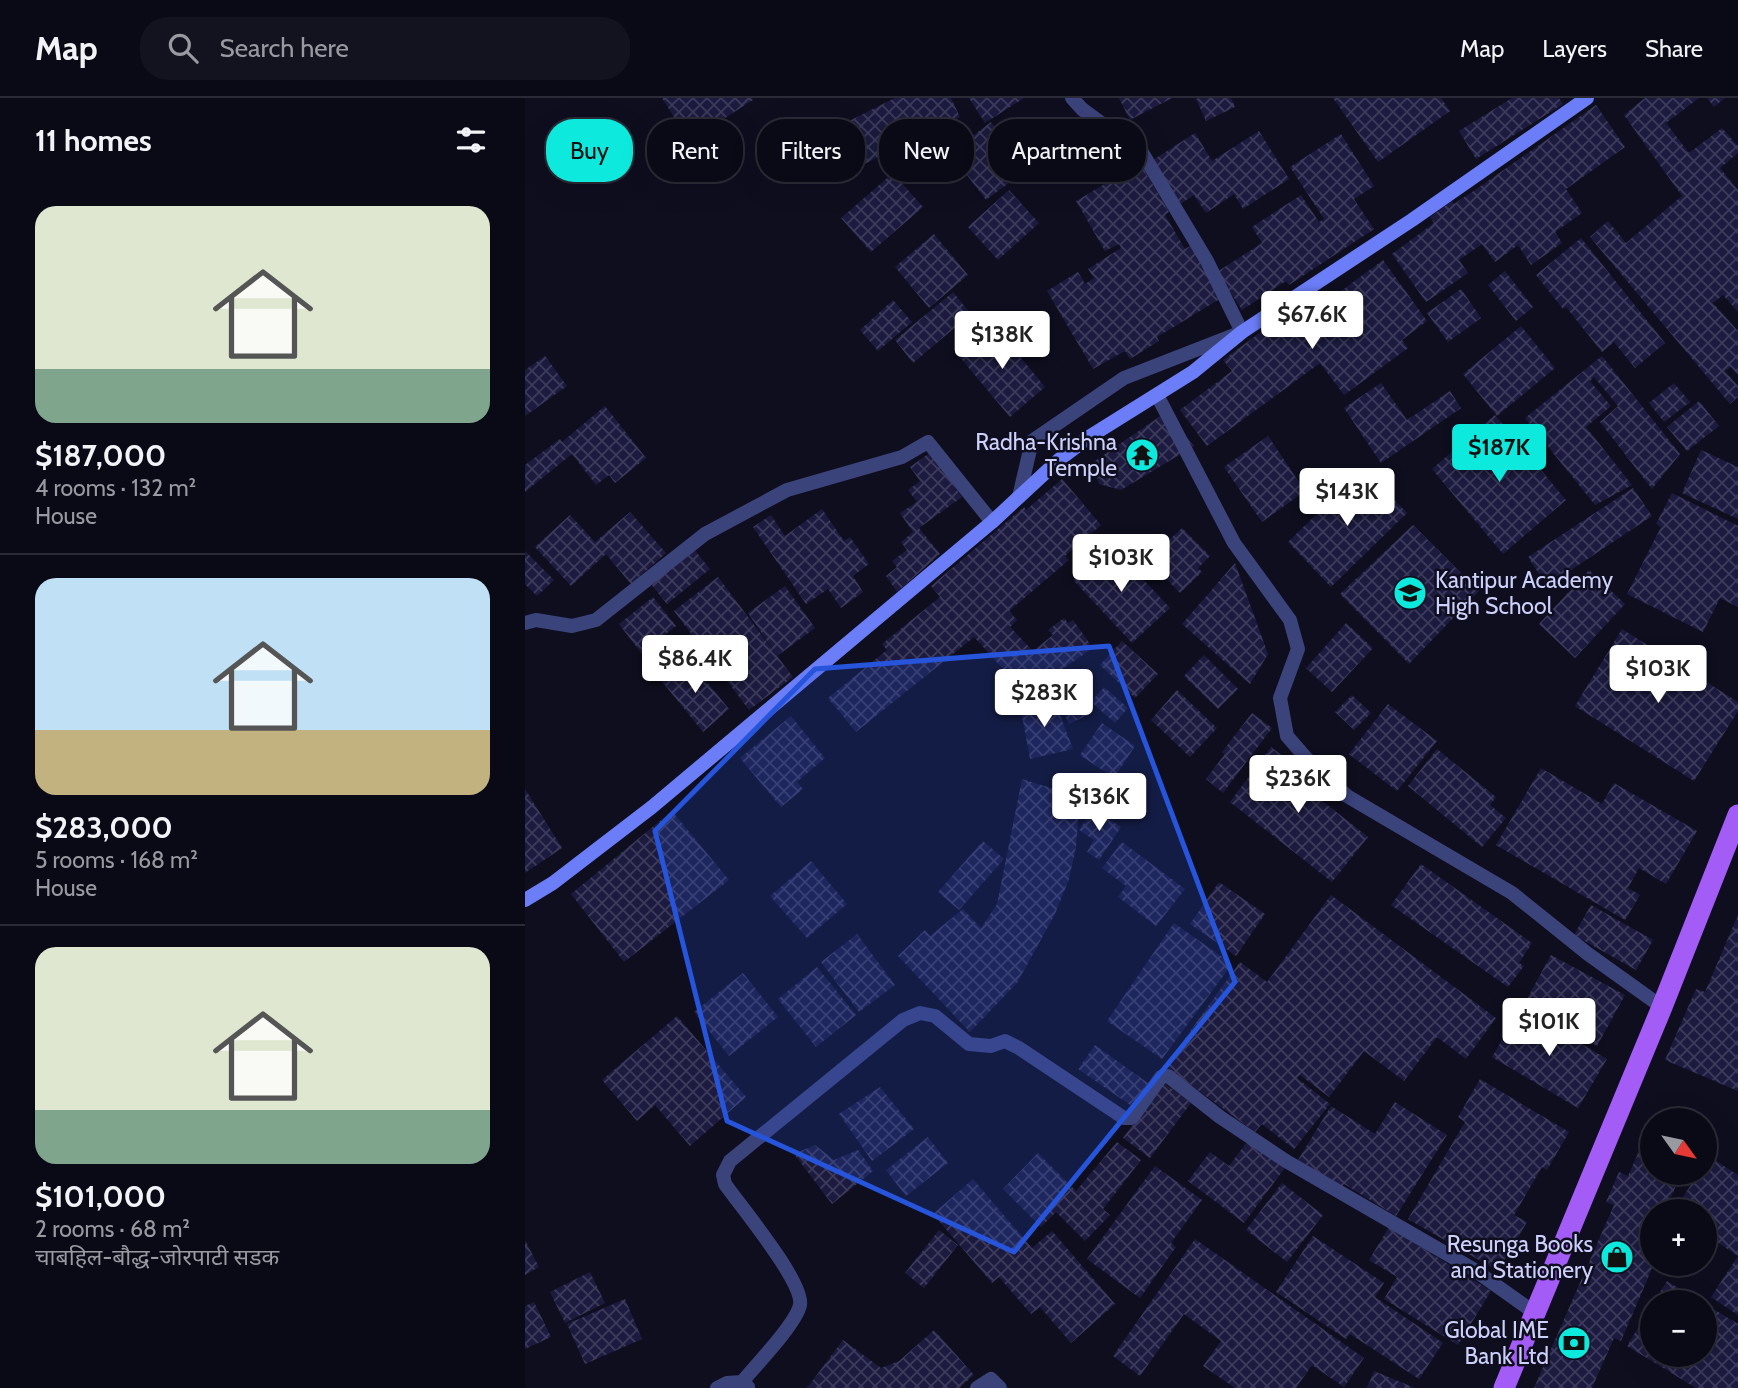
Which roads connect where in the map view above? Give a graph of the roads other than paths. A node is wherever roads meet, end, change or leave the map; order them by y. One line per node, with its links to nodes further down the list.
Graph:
1 (1072, 98): 3 (street)
2 (1587, 98): 3 (main road)
3 (1242, 332): 4 (main road); 5 (street)
4 (1157, 395): 5 (main road); 10 (street)
5 (1019, 497): 6 (main road)
6 (992, 522): 7 (street); 9 (main road)
7 (525, 623)
8 (1738, 815): 10 (main road)
9 (525, 901)
10 (1662, 1007): 11 (main road)
11 (1535, 1313): 12 (street); 16 (main road)
12 (745, 1385): 13 (street)
13 (717, 1388)
14 (977, 1388): 15 (street)
15 (1000, 1388)
16 (1504, 1388)

